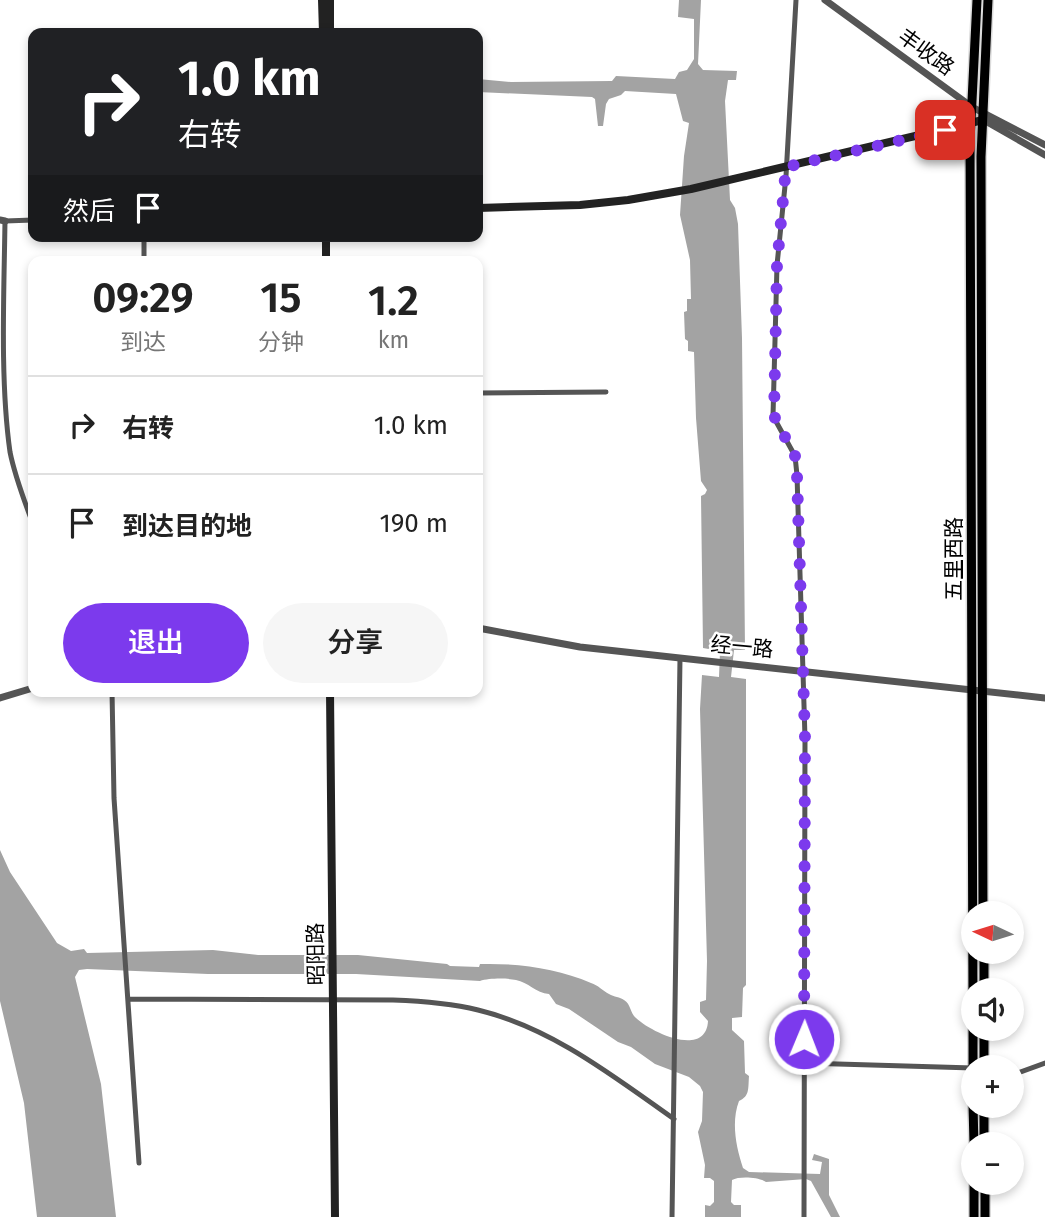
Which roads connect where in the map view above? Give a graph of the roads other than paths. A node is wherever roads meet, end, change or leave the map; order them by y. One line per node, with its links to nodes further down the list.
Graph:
1 (322, 0): 7 (main road)
2 (330, 0): 8 (main road)
3 (796, 0): 14 (street)
4 (825, 0): 9 (street, 丰收路)
5 (977, 0): 9 (main road, 五里西路)
6 (988, 0): 10 (main road, 五里西路)
7 (323, 28)
8 (330, 28)
9 (972, 107): 10 (street, 丰收路); 11 (main road, 五里西路)
10 (983, 116): 11 (main road); 12 (street); 13 (street); 26 (main road, 五里西路)
11 (971, 124): 14 (main road); 24 (main road, 五里西路)
12 (1045, 145)
13 (1045, 155)
14 (786, 167): 15 (main road); 23 (street)
15 (483, 208)
16 (2, 220): 17 (street); 20 (street)
17 (28, 220)
18 (606, 392): 19 (street)
19 (483, 393)
20 (28, 511)
21 (483, 629): 22 (street, 经一路)
22 (680, 658): 23 (street, 经一路); 39 (street)
23 (802, 670): 24 (street, 经一路); 35 (street)
24 (972, 689): 26 (street, 经一路); 32 (main road, 五里西路)
25 (28, 690): 29 (street)
26 (983, 691): 30 (street, 经一路); 31 (main road, 五里西路)
27 (112, 697): 33 (street)
28 (330, 697): 34 (main road, 昭阳路)
29 (0, 698)
30 (1045, 698)
31 (984, 901)
32 (973, 978)
33 (128, 999): 34 (street); 40 (street)
34 (334, 1000): 39 (street); 43 (main road, 昭阳路)
35 (804, 1063): 37 (street); 45 (street)
36 (1045, 1063): 38 (street)
37 (961, 1068)
38 (1024, 1071)
39 (674, 1119): 44 (street)
40 (139, 1163)
41 (974, 1195): 46 (main road)
42 (985, 1195): 47 (main road)
43 (335, 1217)
44 (672, 1217)
45 (804, 1217)
46 (974, 1217)
47 (985, 1217)

